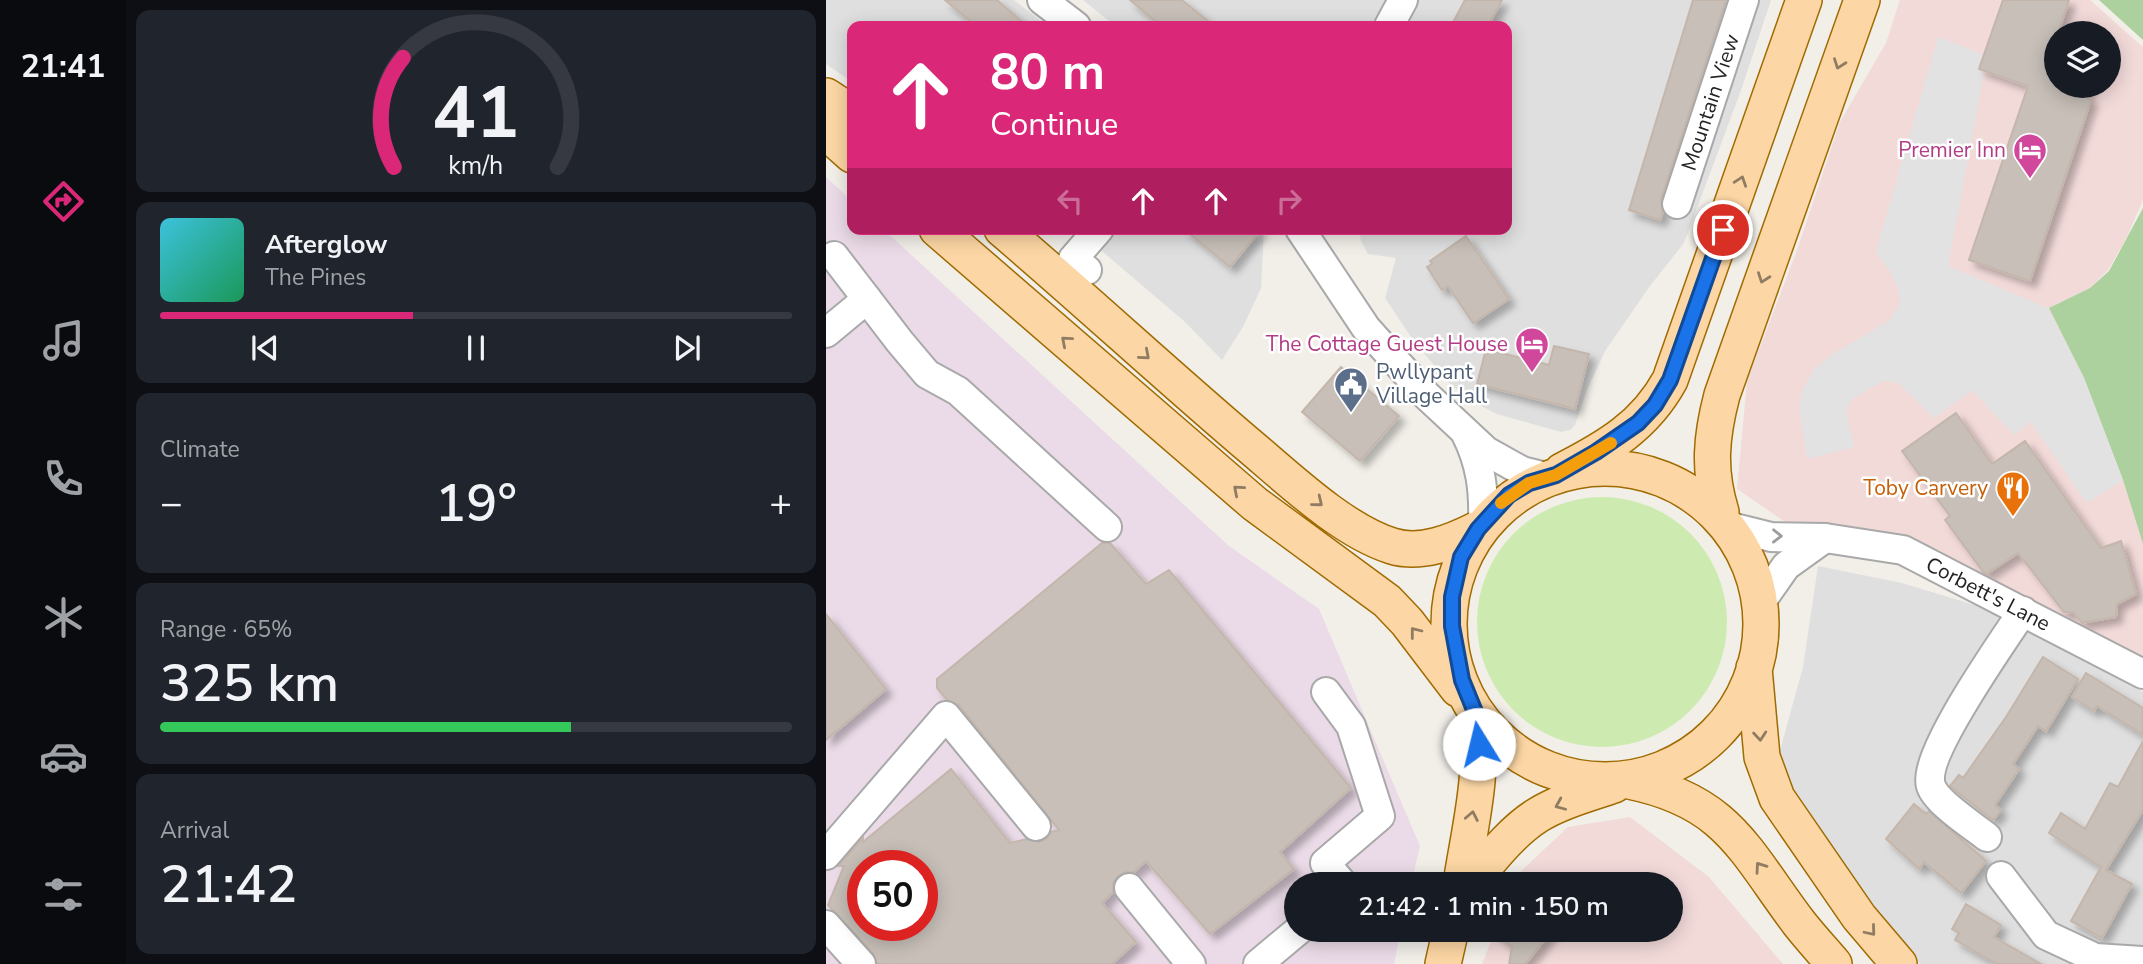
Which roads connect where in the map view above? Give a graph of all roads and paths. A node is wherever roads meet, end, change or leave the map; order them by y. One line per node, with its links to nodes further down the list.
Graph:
1 (1042, 0): 6 (street)
2 (1403, 0): 7 (street)
3 (1744, 0): 12 (street, Mountain View)
4 (1804, 0): 24 (main road, one-way to 4)
5 (1862, 0): 25 (main road, one-way to 25)
6 (1069, 21)
7 (1392, 21)
8 (826, 96): 9 (main road)
9 (847, 110)
10 (826, 132): 11 (main road)
11 (847, 151)
12 (1676, 204)
13 (944, 235): 34 (main road, one-way to 13)
14 (1009, 235): 26 (main road, one-way to 26)
15 (1094, 235): 18 (street)
16 (1304, 235): 23 (street)
17 (834, 256): 19 (street)
18 (1087, 270)
19 (867, 299): 20 (street); 21 (street)
20 (826, 332)
21 (927, 374): 22 (street); 27 (street)
22 (933, 403)
23 (1465, 434): 24 (street); 26 (street)
24 (1551, 476): 25 (main road); 26 (main road)
25 (1726, 520): 28 (street, Corbett's Lane, one-way to 28); 29 (main road)
26 (1480, 526): 34 (main road)
27 (1107, 527)
28 (1825, 538): 29 (street); 30 (street, Corbett's Lane)
29 (1760, 603): 31 (main road)
30 (2023, 611): 32 (street, Corbett's Lane); 37 (street)
31 (1754, 668): 35 (main road); 53 (main road, one-way to 53)
32 (2143, 674)
33 (1326, 692): 39 (street)
34 (1473, 709): 35 (main road); 40 (main road, one-way to 34)
35 (1626, 781): 41 (main road, one-way to 41); 52 (main road, one-way to 35)
36 (1036, 826): 38 (street)
37 (1987, 837)
38 (826, 855)
39 (1333, 872)
40 (1463, 872)
41 (1480, 872)
42 (2001, 876): 47 (street)
43 (1129, 887): 49 (street)
44 (826, 925): 48 (street)
45 (1284, 942): 50 (street)
46 (1448, 942): 51 (main road)
47 (2143, 961)
48 (861, 964)
49 (1191, 964)
50 (1258, 964)
51 (1443, 964)
52 (1834, 964)
53 (1899, 964)

